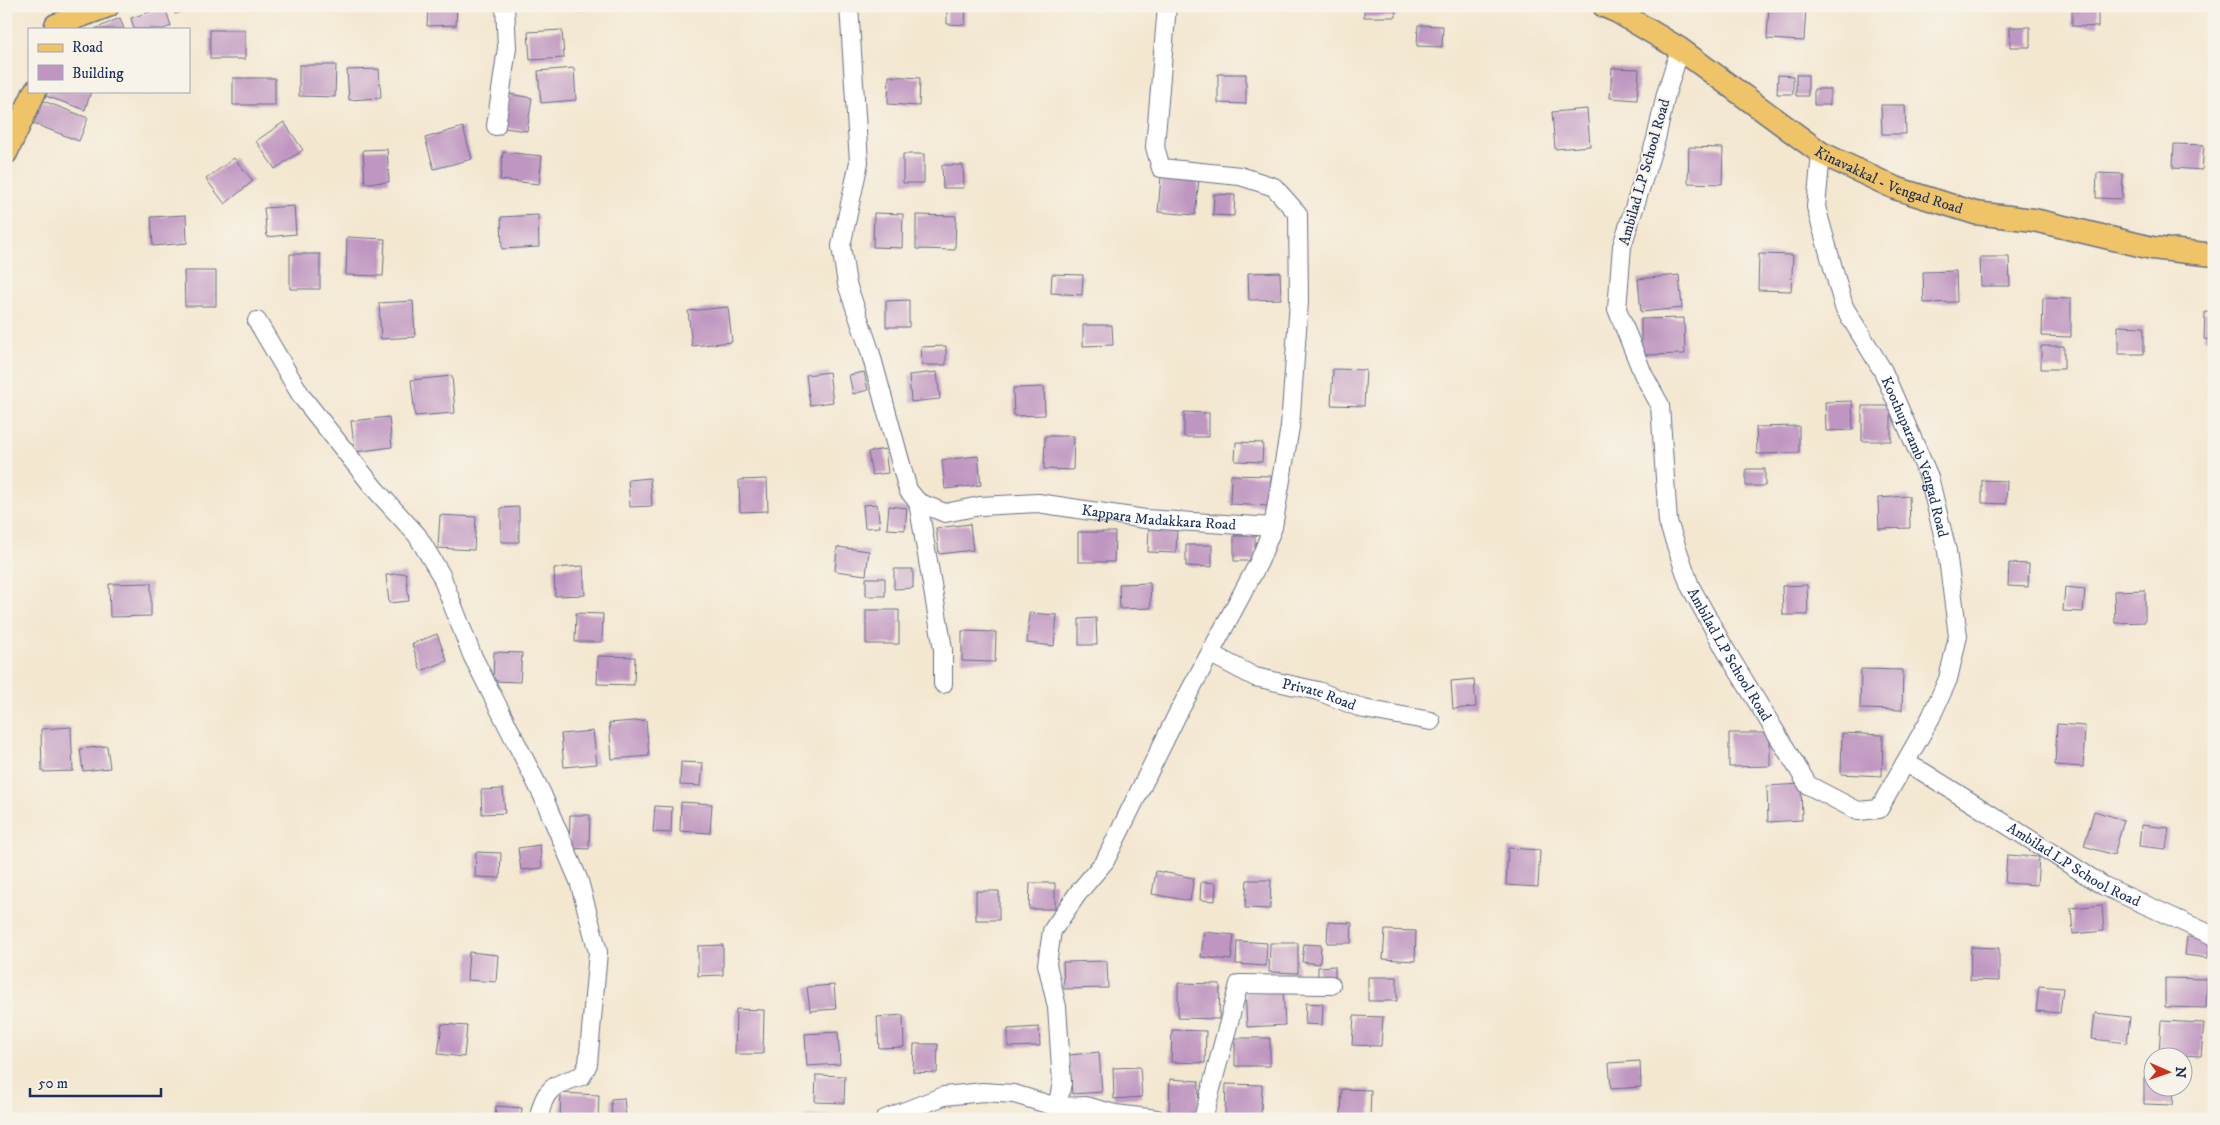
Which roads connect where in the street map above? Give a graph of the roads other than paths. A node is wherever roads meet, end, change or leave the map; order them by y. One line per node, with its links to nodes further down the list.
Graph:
1 (108, 6): 6 (main road)
2 (505, 6): 9 (street)
3 (848, 6): 14 (street)
4 (1167, 6): 15 (street)
5 (1604, 6): 7 (main road, Kinavakkal - Vengad Road)
6 (56, 20)
7 (1680, 49): 11 (main road, Kinavakkal - Vengad Road); 19 (street, Ambilad LP School Road)
8 (35, 92): 10 (main road)
9 (496, 126)
10 (6, 153)
11 (1821, 153): 12 (main road, Kinavakkal - Vengad Road); 19 (street, Koothuparamb Vengad Road)
12 (2214, 255)
13 (257, 321): 23 (street)
14 (918, 502): 15 (street, Kappara Madakkara Road); 17 (street)
15 (1273, 527): 16 (street)
16 (1211, 654): 18 (street, Private Road); 22 (street)
17 (943, 684)
18 (1432, 721)
19 (1905, 763): 20 (street, Ambilad LP School Road)
20 (2214, 936)
21 (1331, 985): 26 (street)
22 (1057, 1107): 24 (street); 25 (street)
23 (539, 1119)
24 (885, 1119)
25 (1157, 1119)
26 (1203, 1119)

